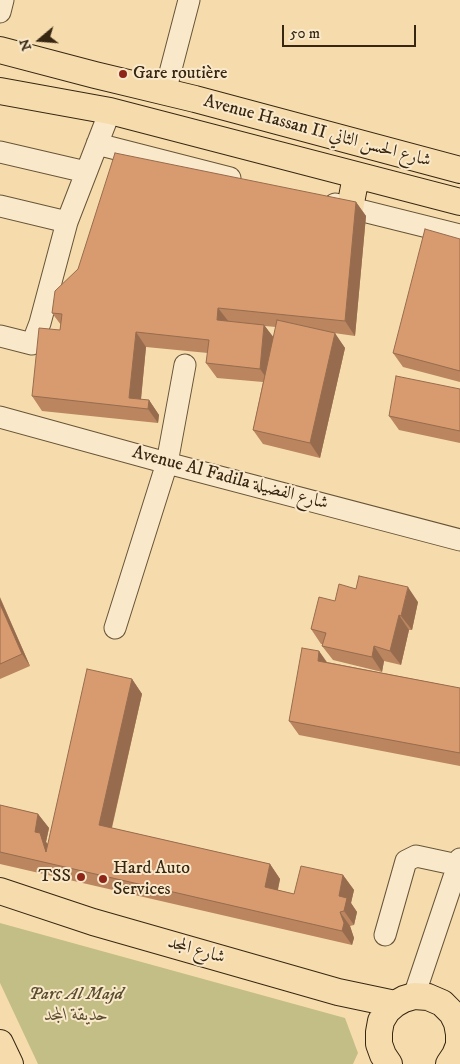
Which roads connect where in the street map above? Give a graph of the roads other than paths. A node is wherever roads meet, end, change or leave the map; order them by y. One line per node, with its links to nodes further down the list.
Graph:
1 (4, 0): 3 (street)
2 (190, 0): 6 (street)
3 (0, 12)
4 (0, 50): 6 (main road, Avenue Hassan II شارع الحسن الثاني)
5 (0, 91): 7 (main road, Avenue Hassan II شارع الحسن الثاني)
6 (165, 92): 10 (main road, Avenue Hassan II شارع الحسن الثاني)
7 (110, 111): 8 (street); 12 (main road, Avenue Hassan II شارع الحسن الثاني)
8 (97, 144): 11 (street); 13 (street)
9 (0, 152): 11 (street)
10 (460, 170)
11 (86, 172): 18 (street)
12 (356, 176): 15 (main road, Avenue Hassan II شارع الحسن الثاني); 17 (main road)
13 (247, 182)
14 (312, 198): 17 (street)
15 (460, 202)
16 (0, 206): 18 (street)
17 (350, 208): 19 (street)
18 (66, 222): 20 (street)
19 (460, 235)
20 (0, 336)
21 (185, 366): 23 (street)
22 (0, 417): 23 (street, Avenue Al Fadila شارع الفضيلة)
23 (167, 464): 24 (street, Avenue Al Fadila شارع الفضيلة); 25 (street)
24 (460, 540)
25 (115, 628)
26 (459, 862): 28 (street); 29 (street)
27 (0, 891): 29 (main road, شارع المجد)
28 (385, 935)
29 (404, 1000): 30 (main road, شارع المجد); 34 (main road)
30 (456, 1014): 35 (main road, شارع المجد)
31 (0, 1043): 33 (main road)
32 (460, 1062): 35 (main road)
33 (10, 1064)
34 (389, 1064)
35 (449, 1064)

